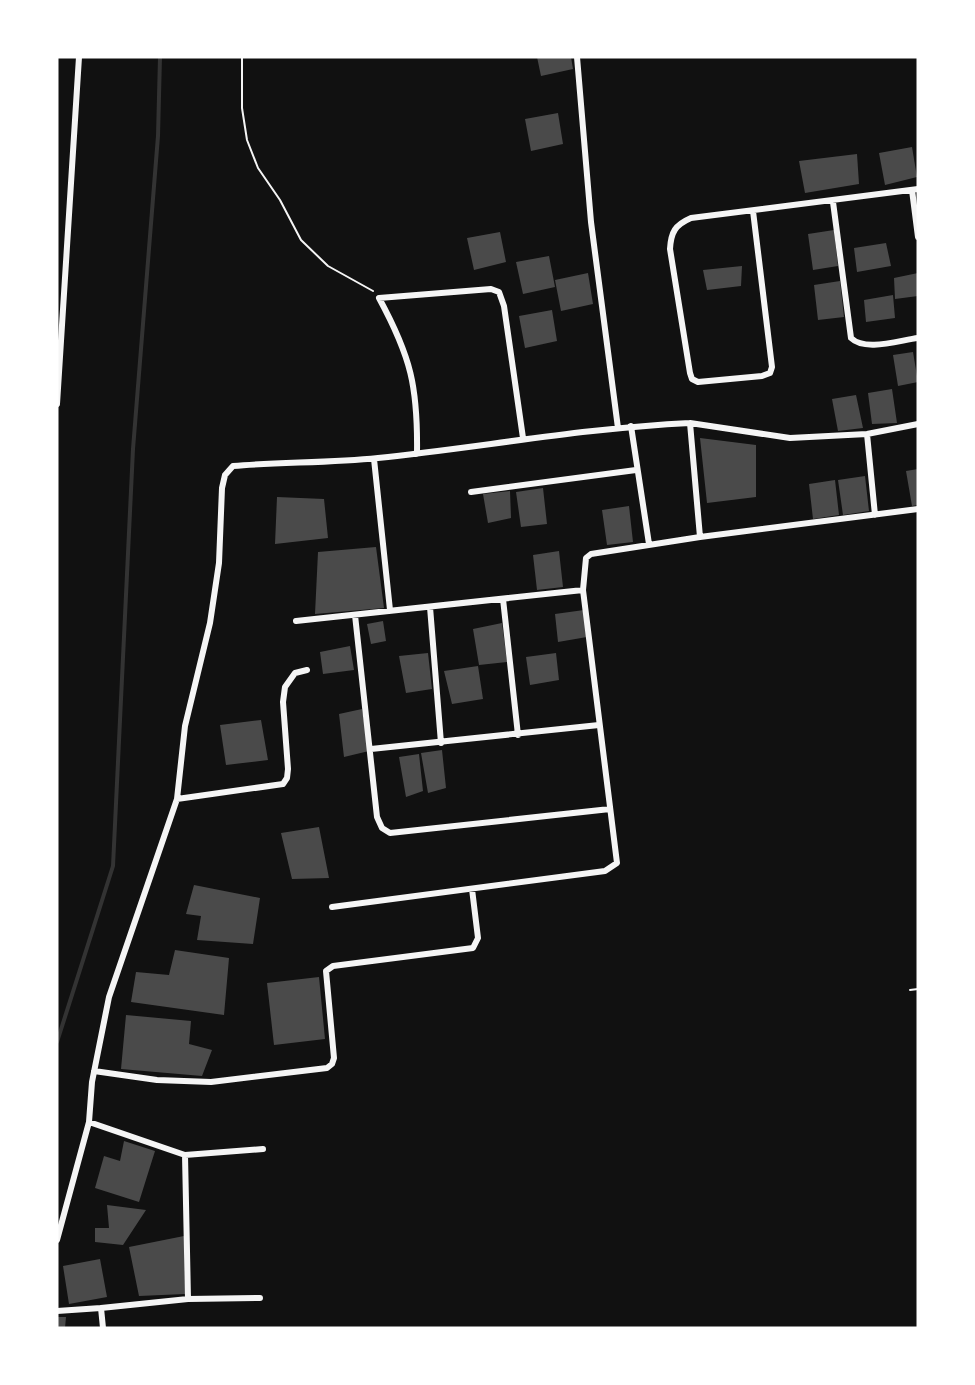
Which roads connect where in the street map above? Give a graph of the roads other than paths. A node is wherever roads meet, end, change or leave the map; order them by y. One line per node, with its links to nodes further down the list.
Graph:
1 (79, 57): 8 (street)
2 (577, 57): 12 (street)
3 (915, 190): 4 (street); 6 (street)
4 (833, 202): 5 (street); 7 (street)
5 (753, 211): 5 (street)
6 (918, 237)
7 (918, 338)
8 (57, 404)
9 (690, 423): 11 (street); 13 (street); 21 (street)
10 (918, 424): 13 (street)
11 (631, 426): 12 (street); 17 (street)
12 (618, 428): 14 (street)
13 (867, 434): 20 (street)
14 (523, 438): 15 (street); 15 (street)
15 (417, 454): 16 (street)
16 (374, 459): 26 (street); 34 (street)
17 (636, 470): 18 (street); 22 (street)
18 (471, 492)
19 (918, 509): 20 (street)
20 (875, 515): 21 (street)
21 (700, 537): 22 (street)
22 (650, 544): 23 (street)
23 (583, 590): 24 (street); 30 (street)
24 (503, 598): 25 (street); 31 (street)
25 (430, 607): 26 (street); 32 (street)
26 (390, 610): 27 (street)
27 (355, 615): 28 (street); 33 (street)
28 (296, 621)
29 (307, 669): 34 (street)
30 (599, 725): 31 (street); 35 (street)
31 (518, 735): 32 (street)
32 (441, 742): 33 (street)
33 (371, 749): 35 (street)
34 (177, 799): 38 (street)
35 (610, 809): 36 (street)
36 (472, 889): 37 (street); 38 (street)
37 (332, 907)
38 (94, 1071): 39 (street)
39 (89, 1122): 41 (street); 42 (street)
40 (263, 1149): 41 (street)
41 (185, 1155): 44 (street)
42 (57, 1240)
43 (260, 1298): 44 (street)
44 (188, 1299): 45 (street)
45 (101, 1308): 46 (street); 47 (street)
46 (57, 1311)
47 (103, 1328)

